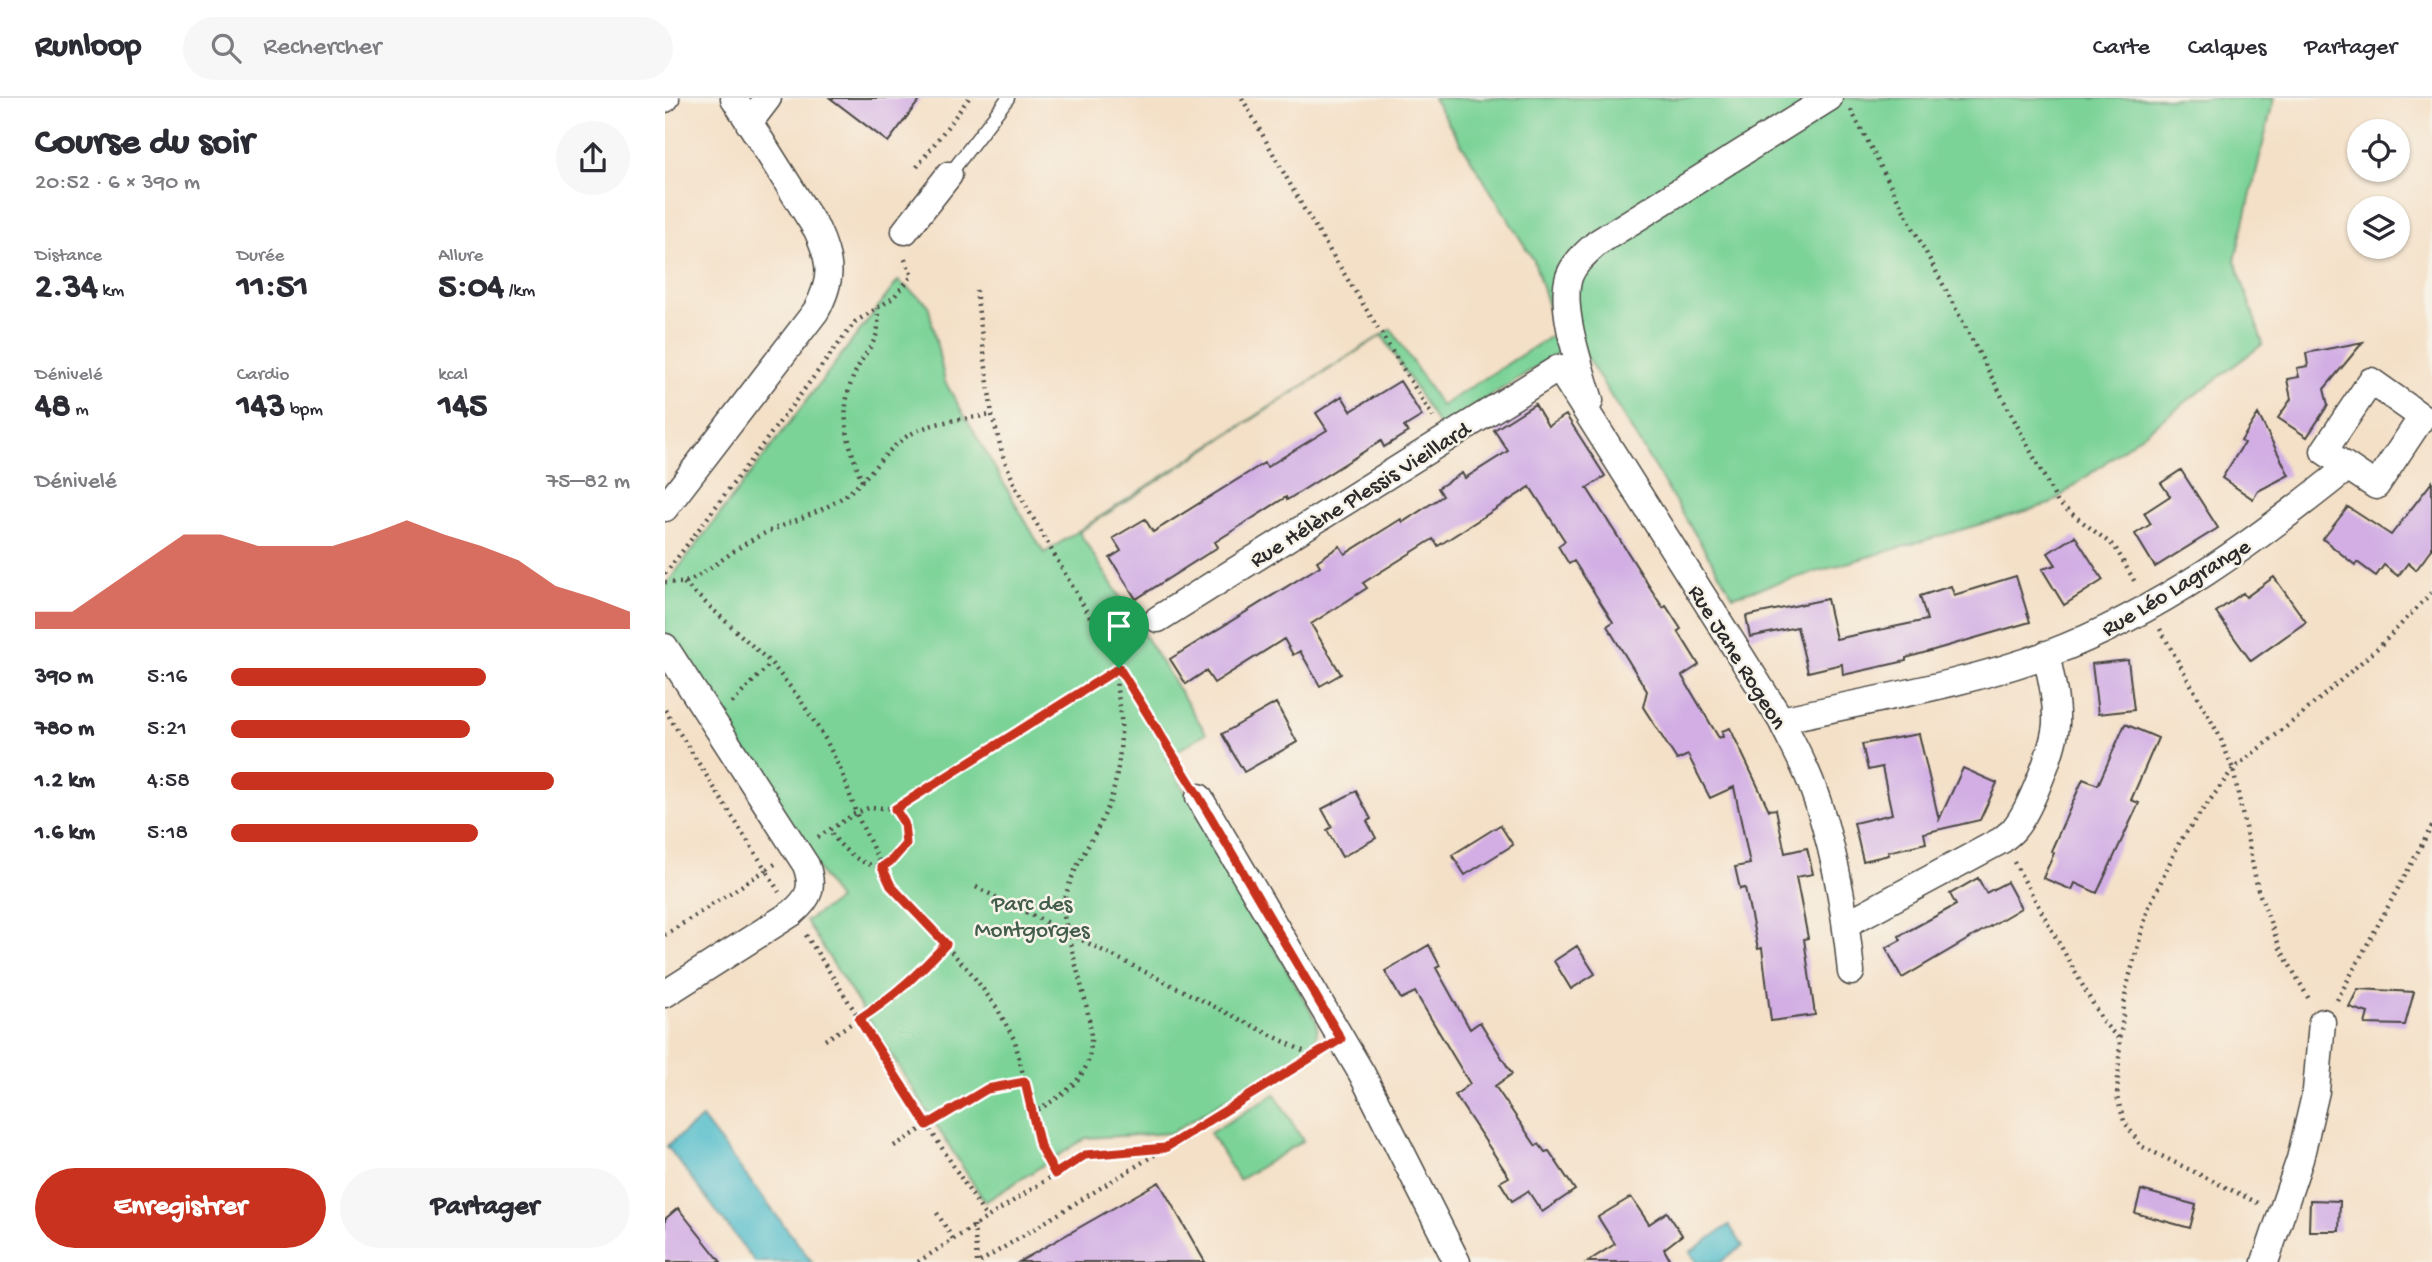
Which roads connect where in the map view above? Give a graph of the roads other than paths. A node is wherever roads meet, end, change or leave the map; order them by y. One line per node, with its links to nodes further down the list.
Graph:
1 (734, 98): 5 (street)
2 (768, 98): 5 (street)
3 (1008, 98): 6 (lane)
4 (1829, 98): 9 (street)
5 (750, 122): 11 (street)
6 (949, 175): 7 (street)
7 (904, 243)
8 (1559, 368): 9 (street, Rue Jane Rogeon); 12 (street, Rue Hélène Plessis Vieillard)
9 (1596, 425): 15 (street, Rue Jane Rogeon)
10 (2348, 467): 14 (street, Rue Léo Lagrange)
11 (665, 508)
12 (1158, 619)
13 (665, 647): 19 (street)
14 (2046, 654): 15 (street, Rue Léo Lagrange); 17 (street)
15 (1781, 720): 17 (street, Rue Jane Rogeon)
16 (1199, 797): 21 (street)
17 (1846, 924): 18 (street, Rue Jane Rogeon)
18 (1851, 972)
19 (665, 994)
20 (2322, 1022): 22 (street)
21 (1457, 1262)
22 (2265, 1262)

